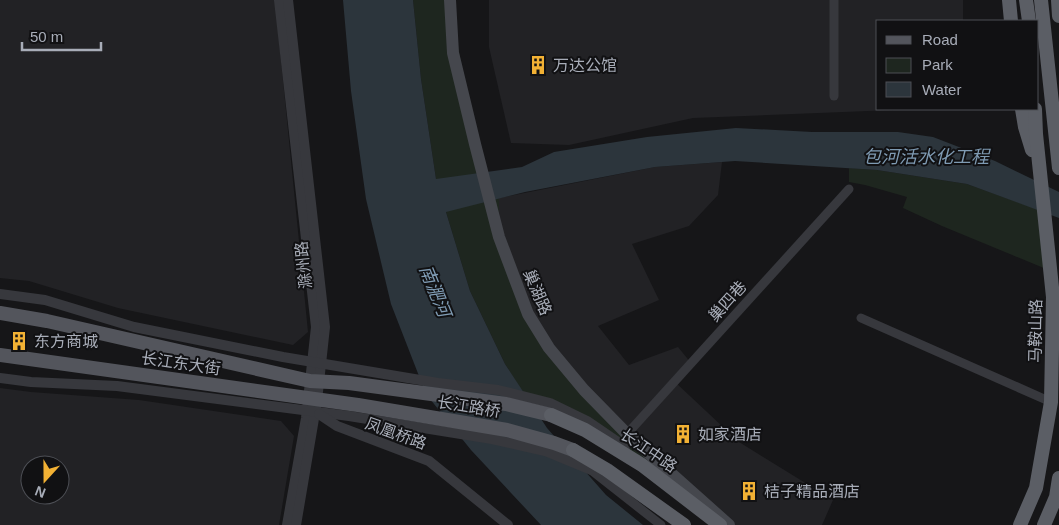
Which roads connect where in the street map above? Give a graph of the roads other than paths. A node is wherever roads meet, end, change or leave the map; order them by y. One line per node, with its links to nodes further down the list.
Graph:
1 (279, 0): 22 (street, 滁州路)
2 (288, 0): 22 (street, 滁州路)
3 (450, 0): 30 (main road, 巢湖路)
4 (834, 0): 12 (street)
5 (1009, 0): 10 (highway)
6 (1026, 0): 11 (highway)
7 (1041, 0): 15 (highway)
8 (1058, 0): 9 (highway)
9 (1059, 16)
10 (1011, 20)
11 (1029, 20)
12 (834, 96)
13 (1022, 110): 16 (highway)
14 (1035, 110): 16 (highway, 马鞍山路)
15 (1059, 168)
16 (1041, 177): 26 (highway, 马鞍山路)
17 (849, 189): 30 (street, 巢四巷)
18 (0, 294): 22 (street)
19 (0, 313): 24 (main road, 长江东大街)
20 (861, 318): 26 (street)
21 (0, 355): 27 (main road, 长江东大街)
22 (317, 362): 24 (street, 滁州路); 28 (street)
23 (0, 378): 27 (street)
24 (315, 382): 25 (main road, 长江东大街); 27 (street, 滁州路)
25 (349, 384): 28 (main road, 长江路桥)
26 (1051, 402): 44 (highway, 马鞍山路)
27 (312, 405): 29 (main road, 长江东大街); 37 (street, 滁州路); 38 (street, 滁州路); 39 (street, 凤凰桥路)
28 (551, 409): 33 (street); 36 (highway, 长江中路)
29 (354, 411): 31 (main road, 长江路桥); 32 (street)
30 (627, 434): 33 (street); 34 (main road, 巢湖路)
31 (573, 450): 41 (highway)
32 (591, 470): 40 (street)
33 (660, 470): 34 (street); 36 (street)
34 (675, 477): 43 (main road, 巢湖路)
35 (1059, 478): 45 (highway)
36 (708, 516): 42 (highway, 长江中路)
37 (287, 525)
38 (296, 525)
39 (508, 525)
40 (661, 525)
41 (684, 525)
42 (720, 525)
43 (729, 525)
44 (1020, 525)
45 (1044, 525)

